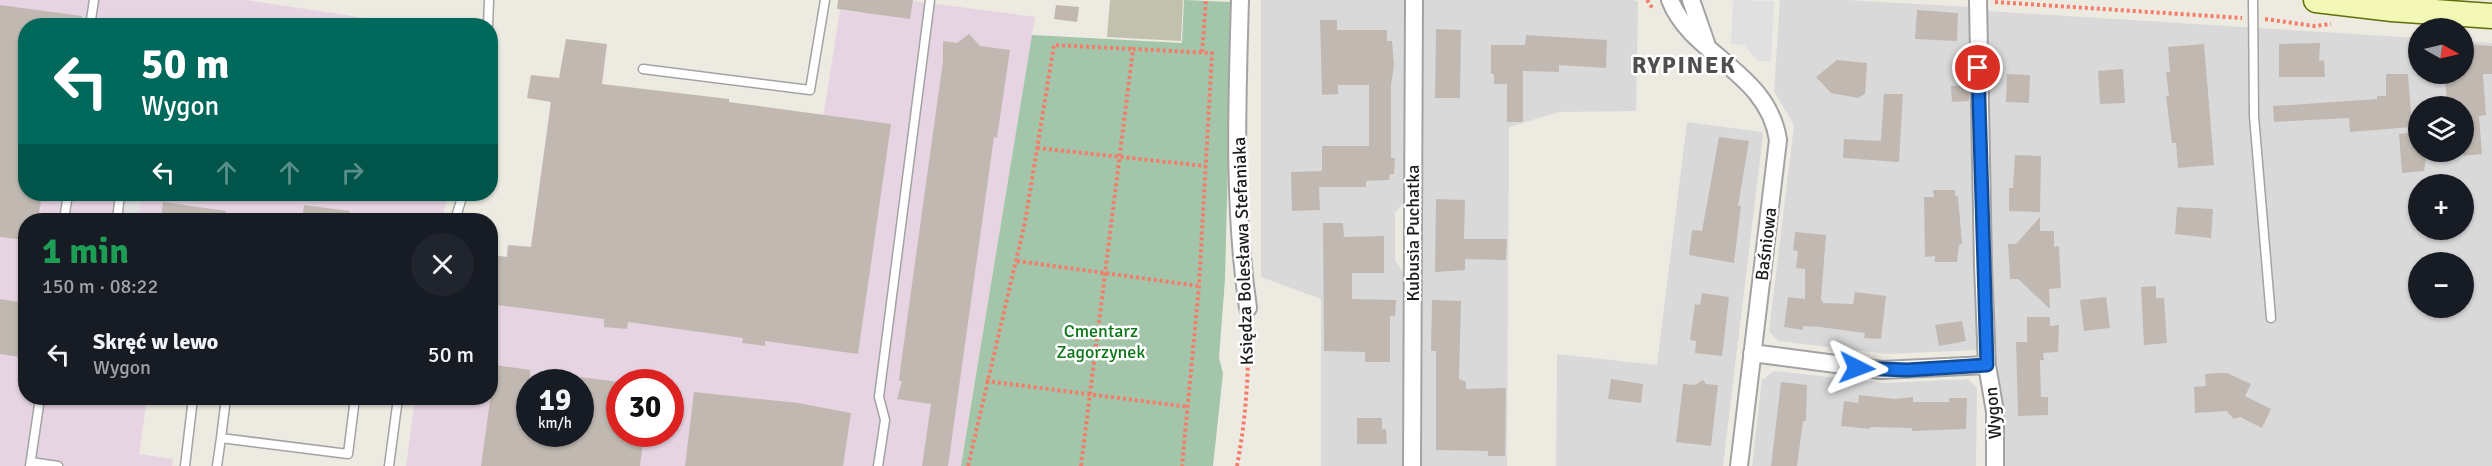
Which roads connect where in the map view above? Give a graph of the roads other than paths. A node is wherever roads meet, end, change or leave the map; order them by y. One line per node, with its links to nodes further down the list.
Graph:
1 (94, 0): 13 (lane)
2 (489, 0): 14 (lane)
3 (825, 0): 16 (lane)
4 (930, 0): 32 (lane)
5 (1240, 0): 17 (street, Księdza Bolesława Stefaniaka)
6 (1414, 0): 33 (street, Kubusia Puchatka)
7 (1670, 0): 15 (street, Baśniowa)
8 (1691, 0): 15 (street, Baśniowa)
9 (2253, 0): 18 (lane)
10 (2316, 0): 12 (main road)
11 (1978, 1): 20 (street, Wygon)
12 (2492, 16)
13 (91, 18)
14 (488, 18)
15 (1708, 46): 19 (street, Baśniowa)
16 (643, 69)
17 (1248, 308)
18 (2271, 318)
19 (1752, 352): 20 (street); 34 (street, Baśniowa)
20 (1987, 365): 35 (street, Wygon)
21 (39, 405): 27 (lane)
22 (193, 405): 29 (lane)
23 (225, 405): 26 (lane)
24 (354, 405): 26 (lane)
25 (397, 405): 31 (lane)
26 (220, 438): 30 (lane)
27 (30, 464): 28 (lane)
28 (58, 466)
29 (185, 466)
30 (217, 466)
31 (389, 466)
32 (878, 466)
33 (1412, 466)
34 (1738, 466)
35 (1995, 466)

